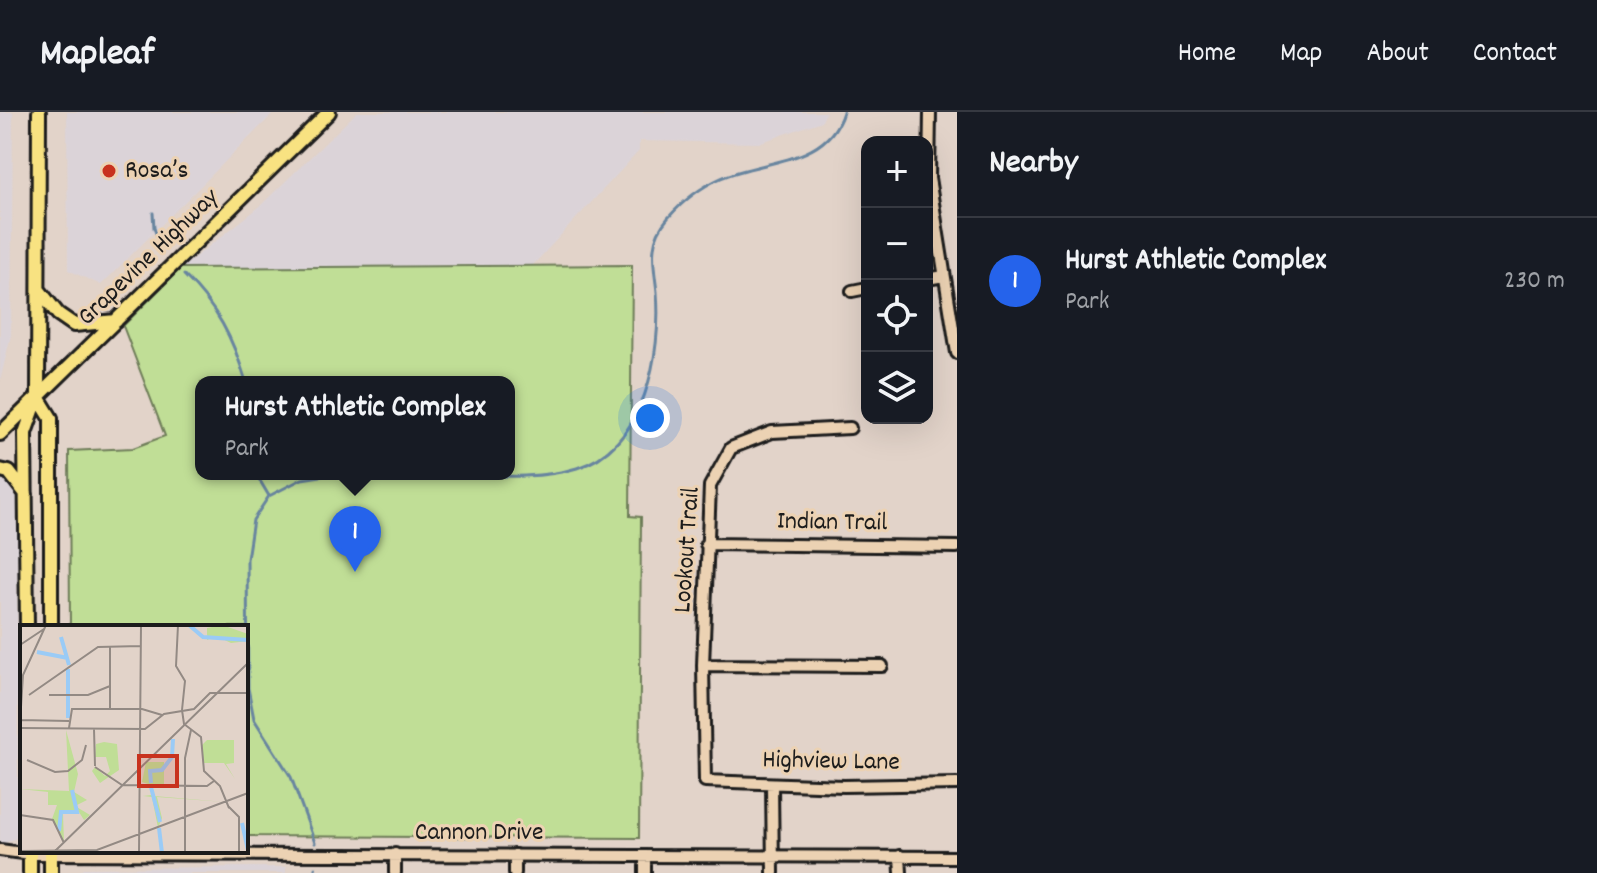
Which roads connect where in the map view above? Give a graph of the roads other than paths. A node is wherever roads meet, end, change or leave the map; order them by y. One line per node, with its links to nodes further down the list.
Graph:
1 (39, 112): 7 (main road)
2 (329, 112): 9 (main road, Grapevine Highway)
3 (930, 112): 4 (street)
4 (944, 276): 5 (street); 10 (street)
5 (933, 278)
6 (861, 289): 8 (street)
7 (39, 290): 9 (main road); 11 (main road)
8 (852, 291)
9 (116, 321): 11 (main road, Grapevine Highway)
10 (957, 353)
11 (38, 397): 13 (main road, Grapevine Highway); 15 (main road); 21 (main road)
12 (850, 428): 16 (street, Lookout Trail)
13 (0, 434)
14 (0, 470): 15 (main road)
15 (26, 494): 18 (main road)
16 (706, 544): 17 (street, Indian Trail); 22 (street, Lookout Trail)
17 (957, 547)
18 (27, 584): 19 (main road); 20 (main road)
19 (27, 625)
20 (36, 625)
21 (51, 625)
22 (703, 665): 23 (street); 24 (street, Lookout Trail)
23 (882, 666)
24 (705, 781): 25 (street, Highview Lane)
25 (772, 784): 26 (street, Highview Lane); 34 (street)
26 (957, 784)
27 (0, 850): 28 (street, Cannon Drive)
28 (20, 851)
29 (223, 853): 30 (street, Cannon Drive)
30 (395, 854): 31 (street, Cannon Drive); 36 (street)
31 (515, 855): 32 (street, Cannon Drive); 37 (street)
32 (645, 856): 34 (street, Cannon Drive); 38 (street)
33 (900, 856): 34 (street, Cannon Drive); 35 (street, Cannon Drive); 40 (street)
34 (773, 857): 39 (street)
35 (957, 857)
36 (395, 873)
37 (515, 873)
38 (645, 873)
39 (773, 873)
40 (901, 873)

